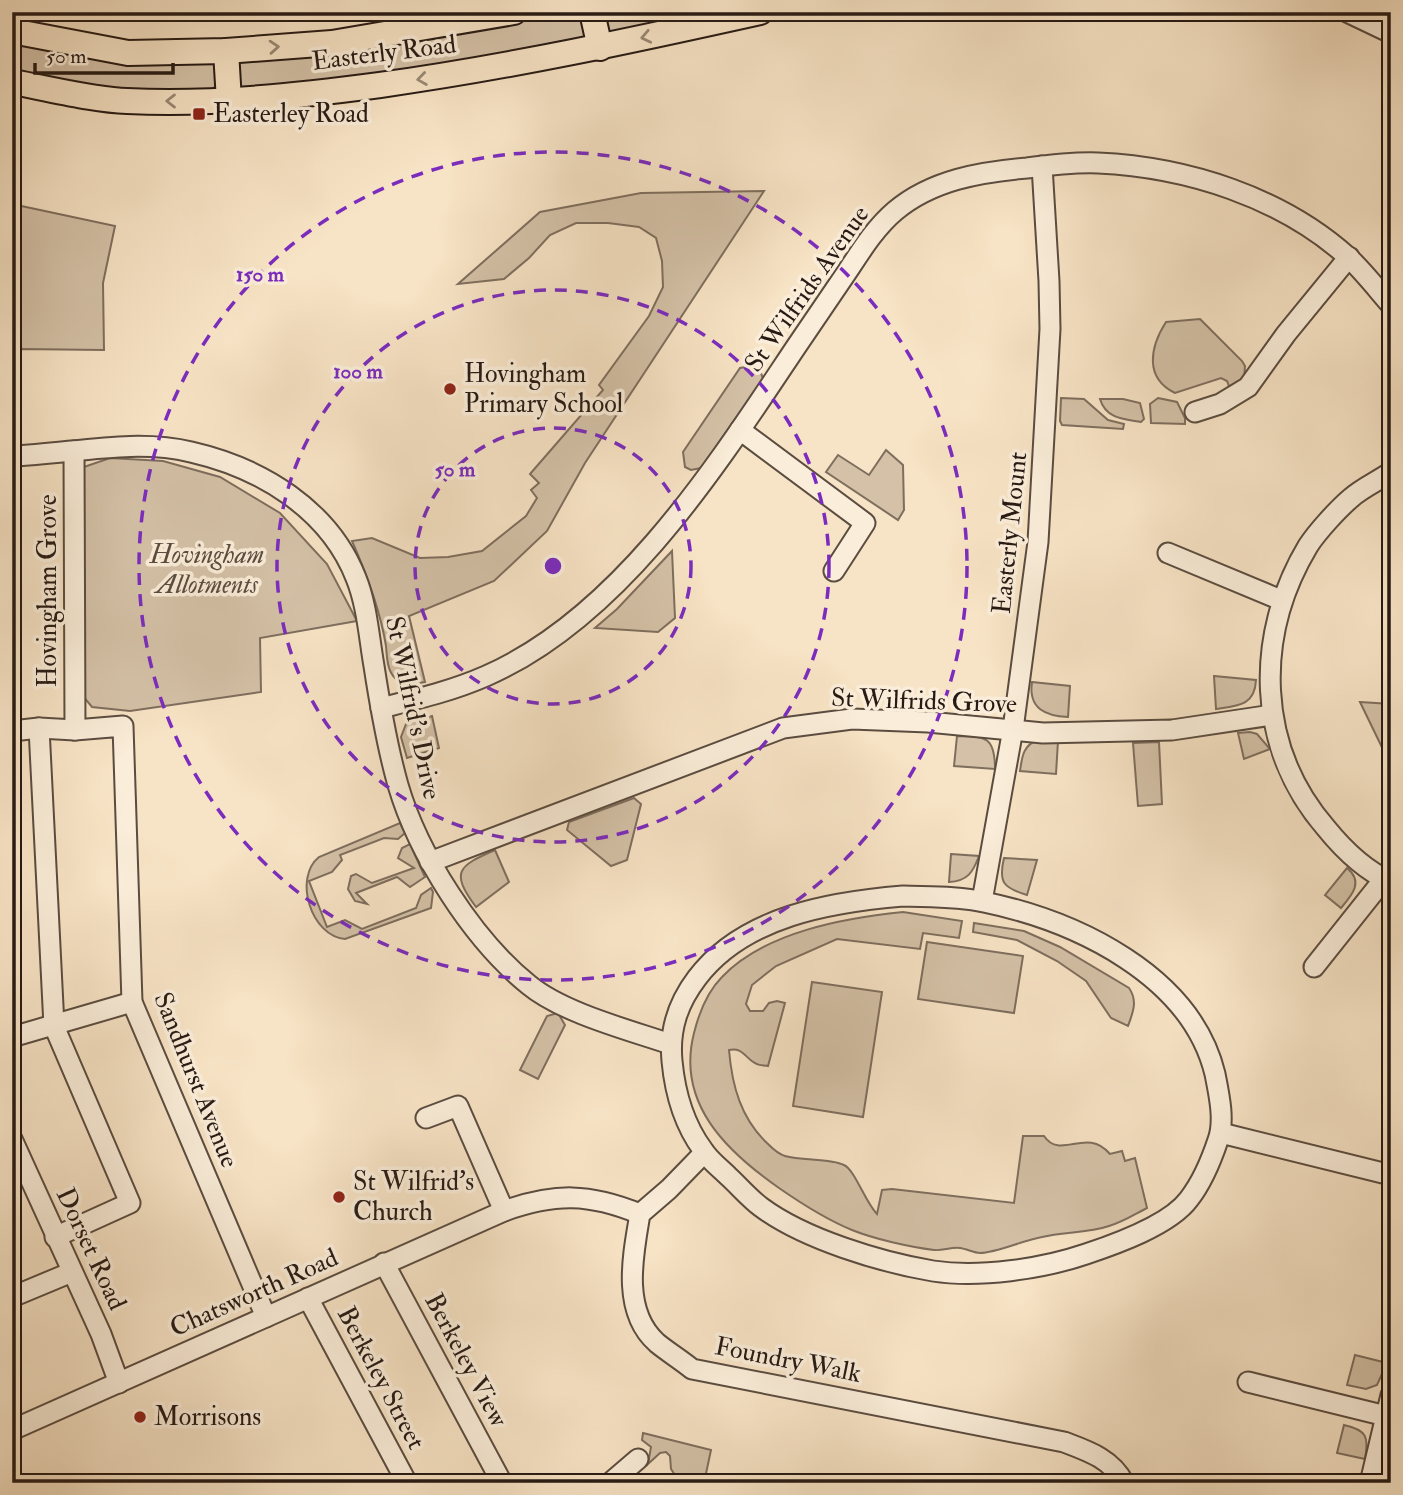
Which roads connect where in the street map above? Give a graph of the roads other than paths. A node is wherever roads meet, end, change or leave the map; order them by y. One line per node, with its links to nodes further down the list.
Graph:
1 (514, 12): 8 (main road, Easterly Road, one-way to 1)
2 (592, 12): 7 (main road)
3 (760, 12): 7 (main road, Easterly Road, one-way to 7)
4 (1347, 12): 6 (street)
5 (12, 31): 8 (main road, Easterly Road)
6 (1390, 31)
7 (600, 48): 10 (main road, Easterly Road, one-way to 10)
8 (226, 51): 10 (main road)
9 (12, 82): 10 (main road, Easterly Road, one-way to 9)
10 (229, 101)
11 (1041, 166): 12 (street, St Wilfrids Avenue); 15 (street, St Wilfrids Avenue); 25 (street, Easterly Mount)
12 (1349, 257): 13 (street, St Wilfrids Avenue); 14 (street)
13 (1391, 305)
14 (1195, 412)
15 (740, 430): 20 (street); 22 (street, St Wilfrids Avenue)
16 (75, 451): 17 (street, St Wilfrid's Drive); 22 (street, St Wilfrid's Drive); 26 (street, Hovingham Grove)
17 (12, 456)
18 (1391, 472): 21 (street)
19 (1168, 553): 21 (street)
20 (834, 571)
21 (1281, 600): 23 (street)
22 (381, 708): 28 (street, St Wilfrid's Drive)
23 (1272, 715): 25 (street, St Wilfrids Grove); 29 (street)
24 (39, 728): 26 (street); 27 (street); 33 (street)
25 (1013, 729): 28 (street, St Wilfrids Grove); 30 (street, Easterly Mount)
26 (75, 730): 32 (street, Sandhurst Avenue)
27 (12, 731)
28 (430, 862): 35 (street, St Wilfrid's Drive)
29 (1387, 880): 31 (street)
30 (982, 901): 35 (street); 37 (street)
31 (1314, 967)
32 (132, 1002): 33 (street); 49 (street, Sandhurst Avenue)
33 (54, 1026): 34 (street); 44 (street)
34 (12, 1037)
35 (670, 1044): 39 (street)
36 (426, 1118): 42 (street)
37 (1221, 1133): 39 (street); 41 (street)
38 (12, 1139): 40 (street, Dorset Road)
39 (704, 1153): 43 (street)
40 (16, 1159): 44 (street, Dorset Road)
41 (1391, 1175)
42 (504, 1211): 43 (street, Chatsworth Road); 45 (street, Chatsworth Road)
43 (640, 1214): 59 (street, Foundry Walk)
44 (55, 1237): 46 (street, Dorset Road)
45 (384, 1263): 48 (street, Chatsworth Road); 57 (street, Berkeley View)
46 (72, 1272): 47 (street); 51 (street, Dorset Road)
47 (12, 1297)
48 (308, 1298): 49 (street, Chatsworth Road); 56 (street, Berkeley Street)
49 (266, 1317): 51 (street, Chatsworth Road)
50 (1248, 1382): 53 (street)
51 (119, 1383): 54 (street, Chatsworth Road)
52 (1391, 1395): 53 (street)
53 (1386, 1416): 60 (street)
54 (12, 1430)
55 (638, 1459): 58 (street)
56 (407, 1483)
57 (502, 1483)
58 (610, 1483)
59 (1124, 1483)
60 (1370, 1483)

